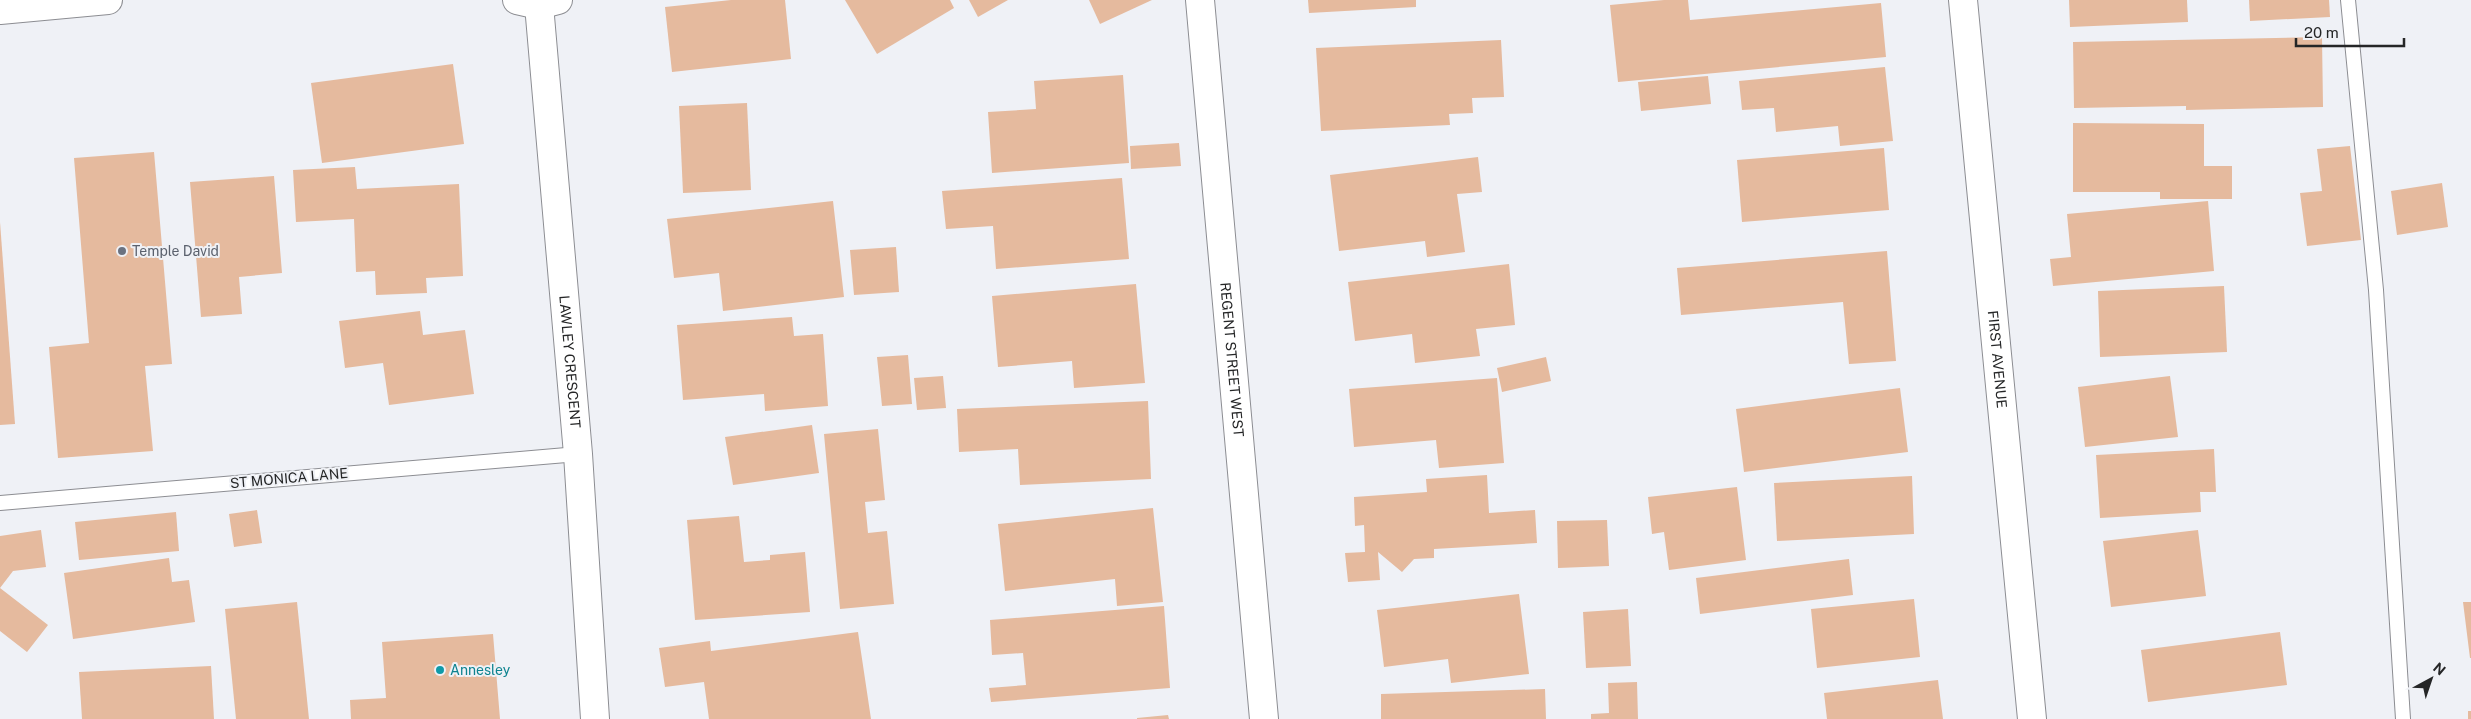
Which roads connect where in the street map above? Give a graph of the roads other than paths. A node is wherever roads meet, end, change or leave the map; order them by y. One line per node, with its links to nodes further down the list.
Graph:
1 (108, 0): 6 (street)
2 (1200, 0): 10 (street, REGENT STREET WEST)
3 (1963, 0): 11 (street, FIRST AVENUE)
4 (2348, 0): 12 (lane)
5 (538, 2): 7 (street, LAWLEY CRESCENT)
6 (0, 10)
7 (578, 454): 8 (lane, ST MONICA LANE); 9 (street, LAWLEY CRESCENT)
8 (0, 503)
9 (595, 719)
10 (1264, 719)
11 (2032, 719)
12 (2403, 719)

